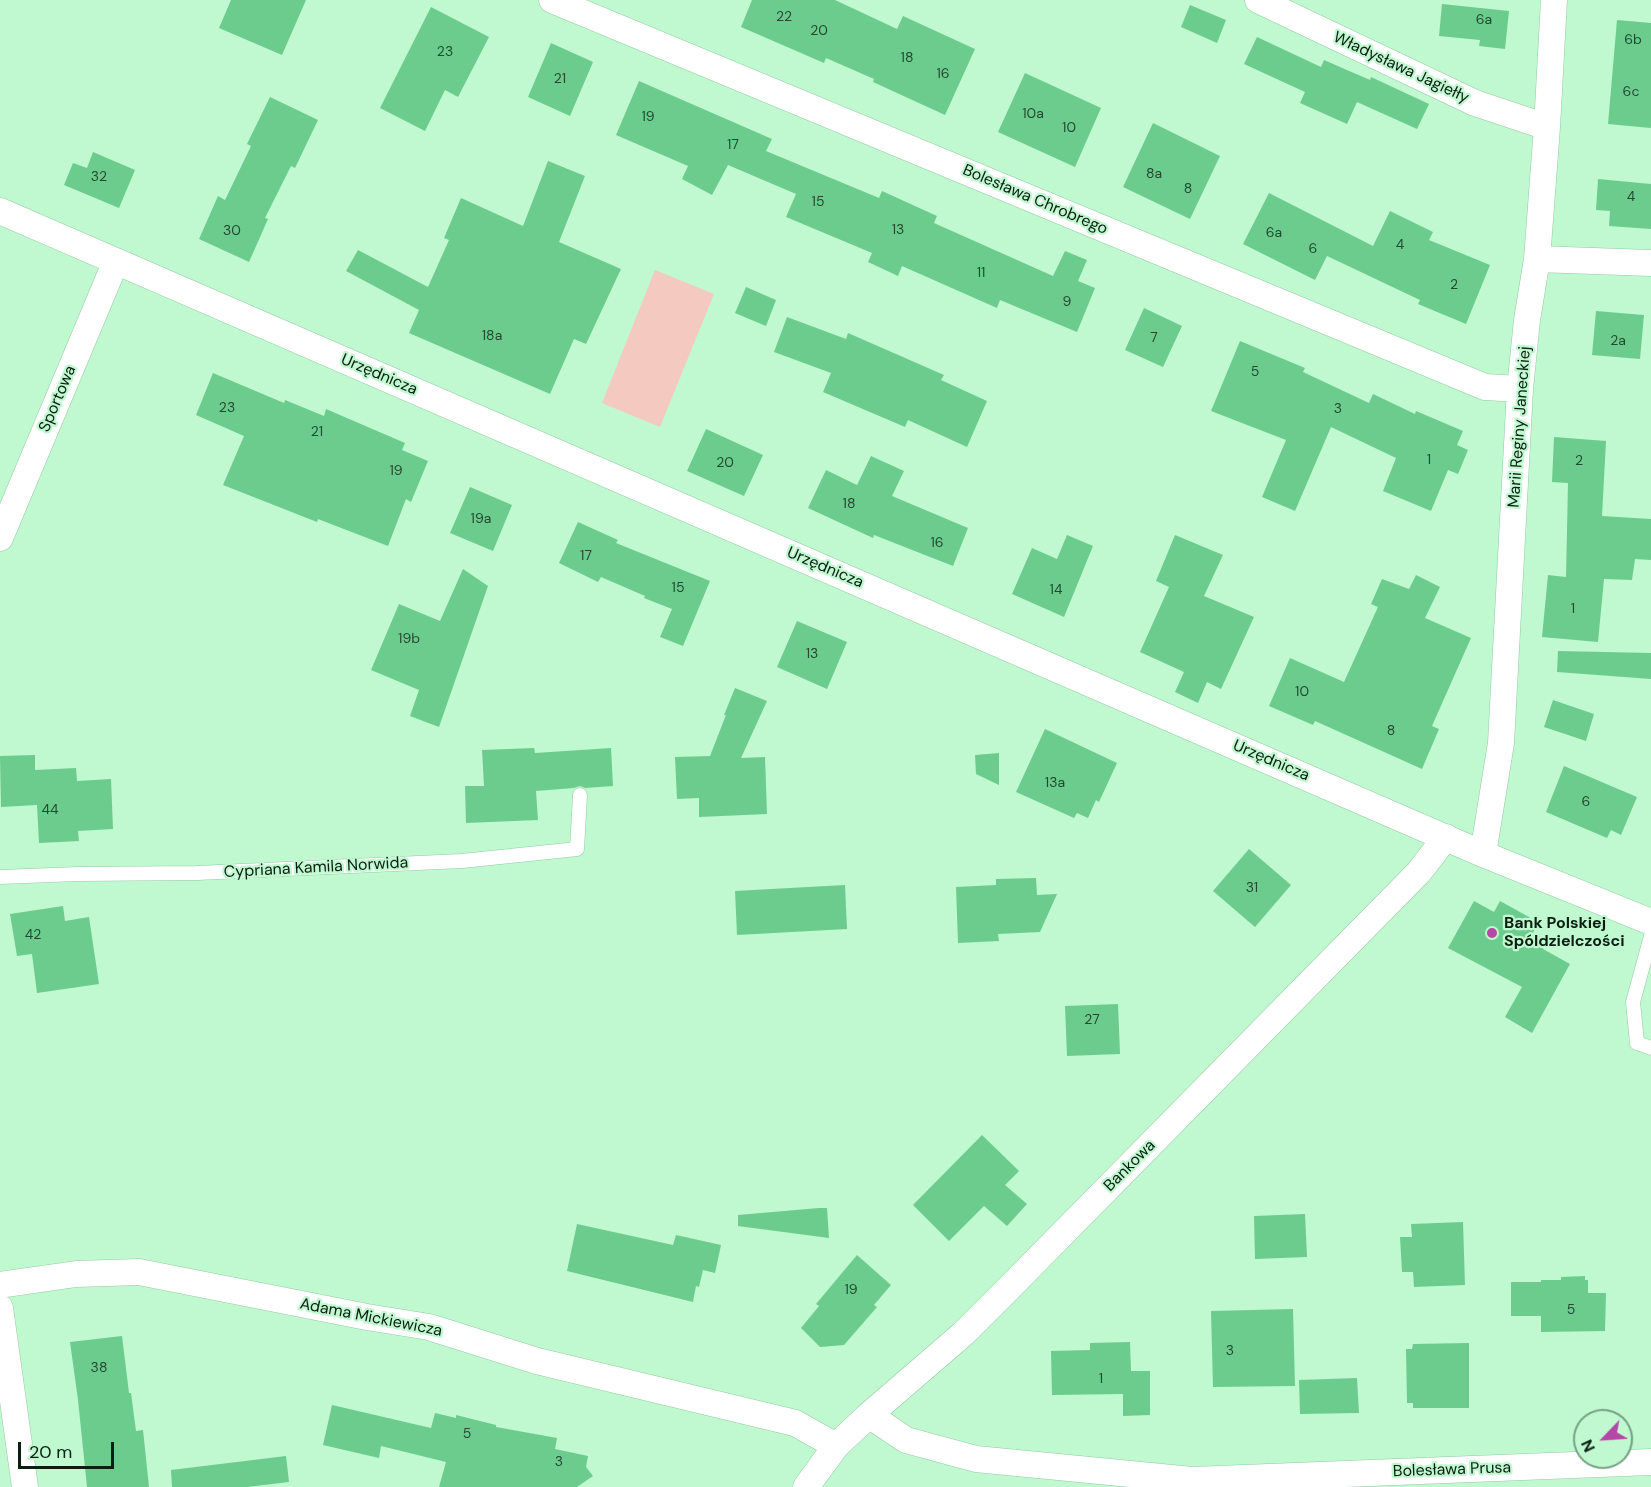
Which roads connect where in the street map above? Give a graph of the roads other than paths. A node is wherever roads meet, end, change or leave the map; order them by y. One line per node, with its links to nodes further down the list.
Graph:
1 (552, 0): 9 (street, Bolesława Chrobrego)
2 (1258, 0): 4 (street, Władysława Jagiełły)
3 (1554, 0): 4 (street, Marii Reginy Janeckiej)
4 (1547, 127): 6 (street, Marii Reginy Janeckiej)
5 (0, 211): 7 (street, Urzędnicza)
6 (1537, 259): 8 (street); 9 (street, Marii Reginy Janeckiej)
7 (116, 261): 10 (street, Sportowa); 12 (street, Urzędnicza)
8 (1651, 263)
9 (1520, 389): 13 (street, Marii Reginy Janeckiej)
10 (0, 538)
11 (580, 795): 14 (lane, Cypriana Kamila Norwida)
12 (1446, 837): 13 (street, Urzędnicza); 20 (street, Bankowa)
13 (1482, 854): 15 (street, Urzędnicza)
14 (0, 877)
15 (1651, 922)
16 (1651, 936): 17 (lane)
17 (1651, 1048)
18 (0, 1285): 21 (street, Adama Mickiewicza)
19 (0, 1308): 23 (street)
20 (869, 1415): 21 (street, Bankowa); 22 (street, Bolesława Prusa)
21 (836, 1446): 24 (street, Bankowa)
22 (1651, 1462)
23 (25, 1487)
24 (806, 1487)

